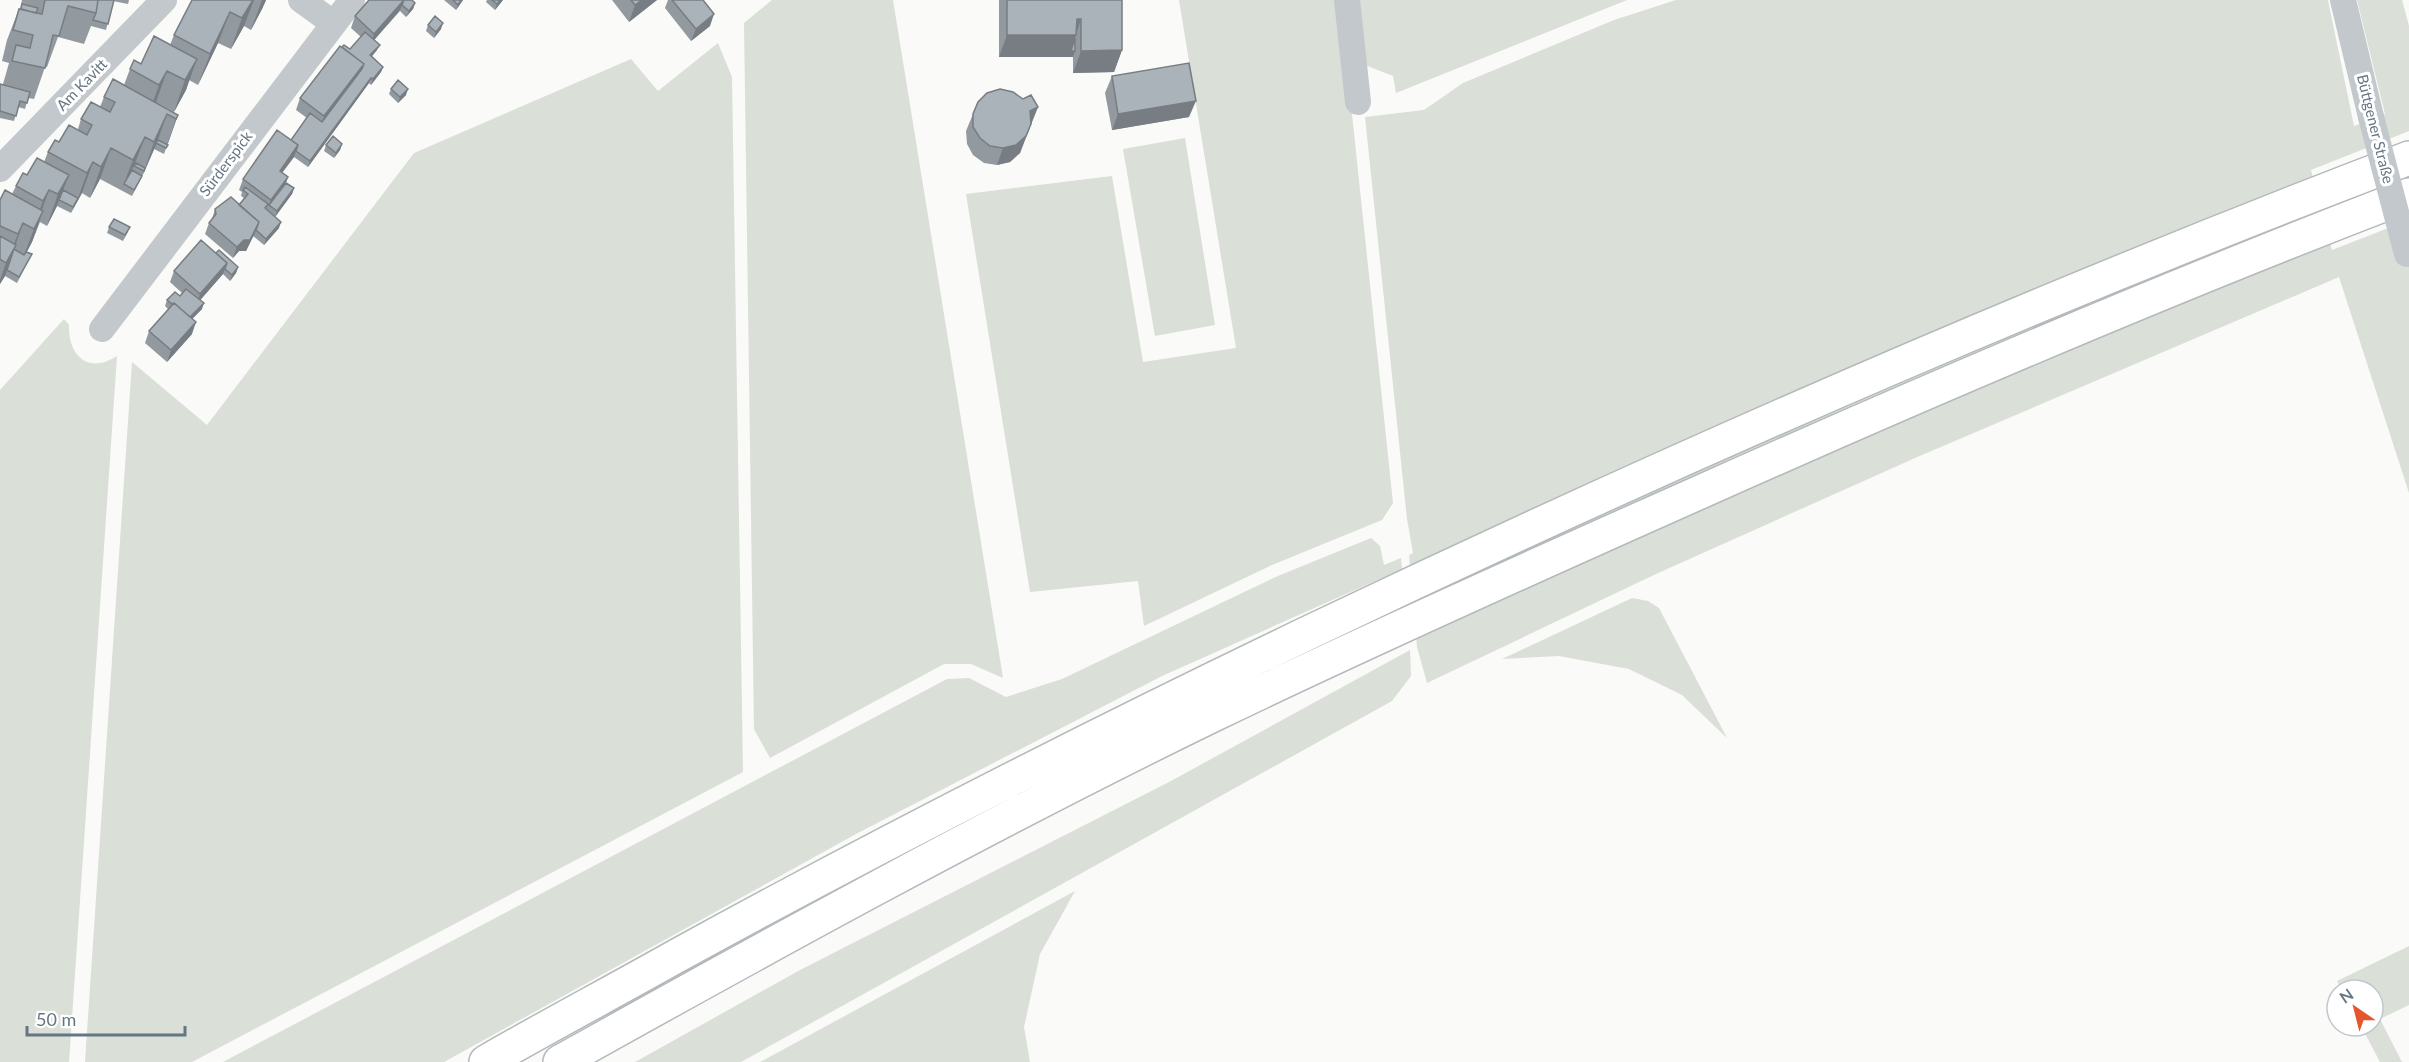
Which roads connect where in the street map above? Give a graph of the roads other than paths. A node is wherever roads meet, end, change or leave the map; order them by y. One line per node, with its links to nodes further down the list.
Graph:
1 (164, 0): 9 (street, Am Kavitt)
2 (301, 0): 6 (street)
3 (352, 0): 6 (street, Sürderspick)
4 (1347, 0): 7 (street)
5 (2343, 0): 11 (street, Büttgener Straße, bridge)
6 (333, 23): 12 (street, Sürderspick)
7 (1358, 102)
8 (2409, 158): 14 (highway)
9 (0, 169)
10 (2409, 195): 13 (highway)
11 (2408, 256)
12 (102, 329)
13 (648, 1013): 15 (highway); 16 (highway)
14 (486, 1062)
15 (560, 1062)
16 (596, 1062)

